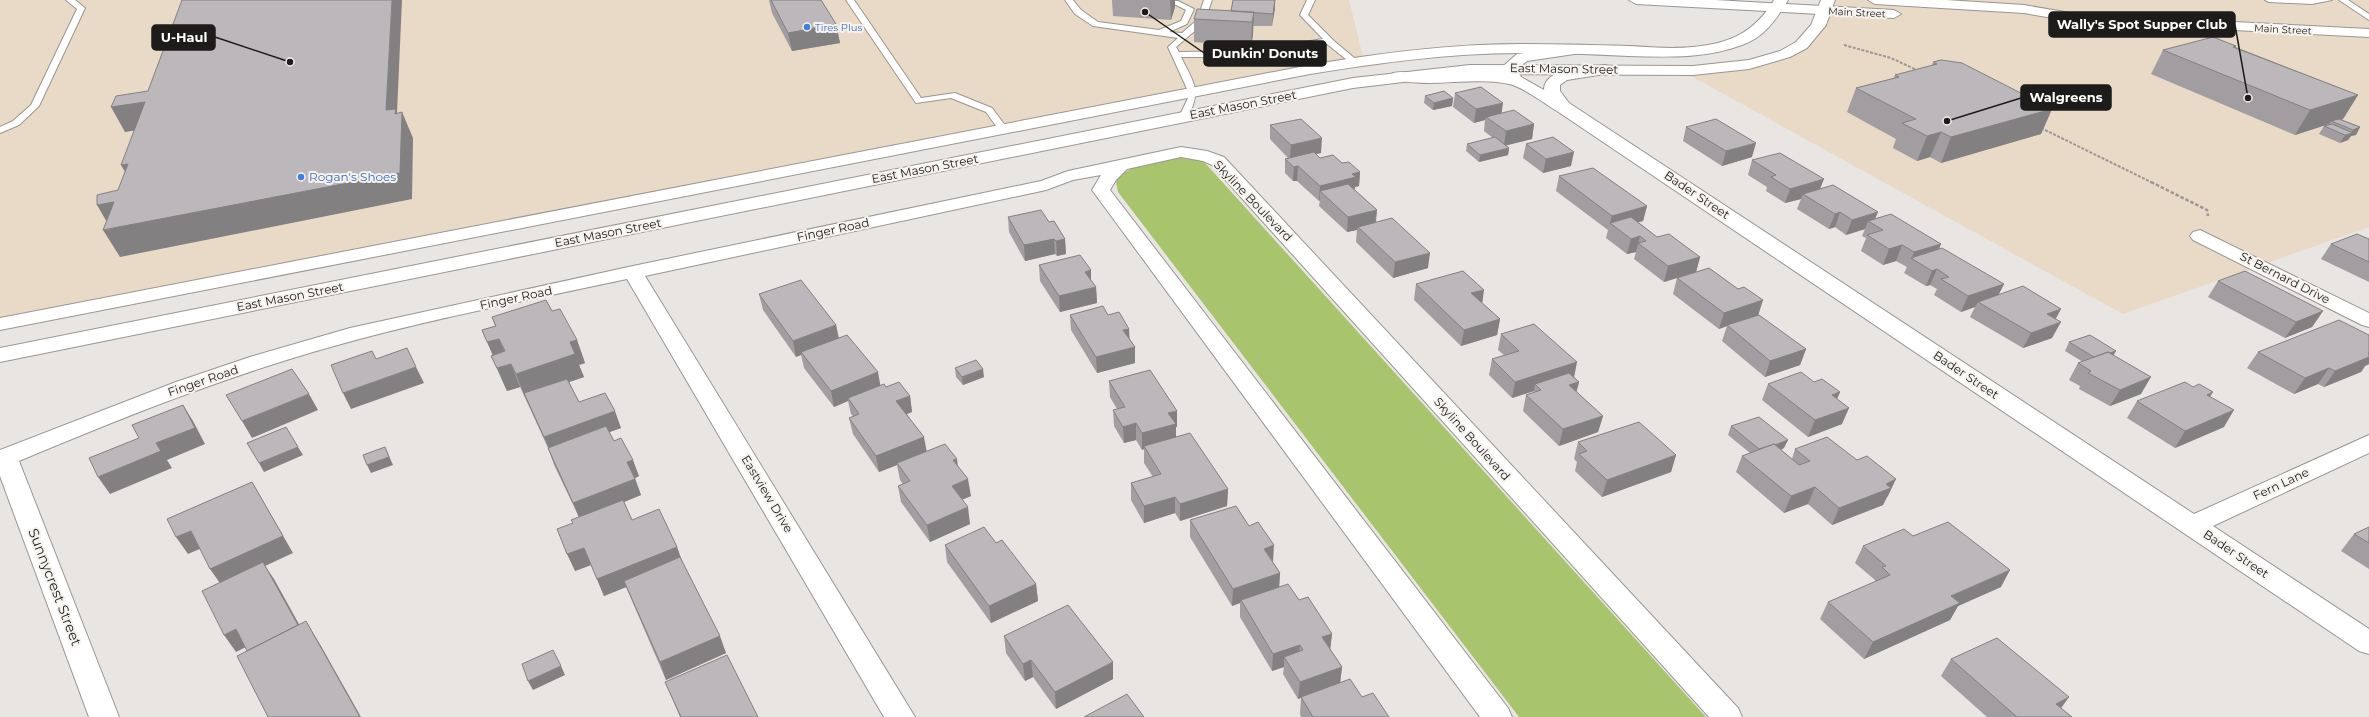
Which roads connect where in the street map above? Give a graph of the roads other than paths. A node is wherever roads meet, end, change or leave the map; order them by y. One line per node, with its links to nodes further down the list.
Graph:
1 (70, 0): 30 (lane)
2 (850, 0): 29 (lane)
3 (1069, 0): 16 (lane)
4 (1140, 0): 16 (lane)
5 (1208, 0): 18 (lane)
6 (1311, 0): 19 (lane)
7 (1636, 0): 12 (street, Main Street)
8 (1874, 0): 14 (street, Main Street)
9 (2269, 0): 10 (lane)
10 (2328, 0)
11 (2343, 0): 15 (lane)
12 (1779, 4): 13 (street, Main Street); 20 (street, East Mason Street)
13 (1827, 5): 14 (street, Main Street); 23 (street, East Mason Street)
14 (2076, 18): 17 (street, Main Street)
15 (2369, 18)
16 (1159, 32): 18 (lane)
17 (2369, 33)
18 (1184, 36): 21 (lane)
19 (1328, 41): 21 (lane); 22 (lane)
20 (1576, 50): 22 (street, East Mason Street); 24 (street)
21 (1176, 55): 26 (lane)
22 (1355, 62): 26 (street, East Mason Street)
23 (1612, 69): 24 (street, East Mason Street); 27 (street, Bader Street)
24 (1511, 74): 25 (street, Bader Street); 27 (street, Bader Street)
25 (1399, 76): 28 (street, East Mason Street)
26 (1192, 91): 28 (lane); 29 (street, East Mason Street)
27 (1563, 107): 41 (street, Bader Street)
28 (1184, 117): 38 (street, East Mason Street)
29 (1002, 128): 37 (street, East Mason Street)
30 (0, 130)
31 (1122, 165): 32 (street); 33 (street, Skyline Boulevard); 46 (street, Skyline Boulevard)
32 (1046, 185): 33 (street); 35 (street, Finger Road)
33 (1101, 190): 45 (street)
34 (2200, 236): 36 (street, St Bernard Drive)
35 (633, 272): 40 (street, Finger Road); 44 (street, Eastview Drive)
36 (2369, 321)
37 (0, 324)
38 (0, 355)
39 (2369, 443): 41 (street, Fern Lane)
40 (3, 458): 43 (street, Sunnycrest Street)
41 (2192, 525): 42 (street, Bader Street)
42 (2369, 643)
43 (104, 717)
44 (900, 717)
45 (1498, 717)
46 (1726, 717)

